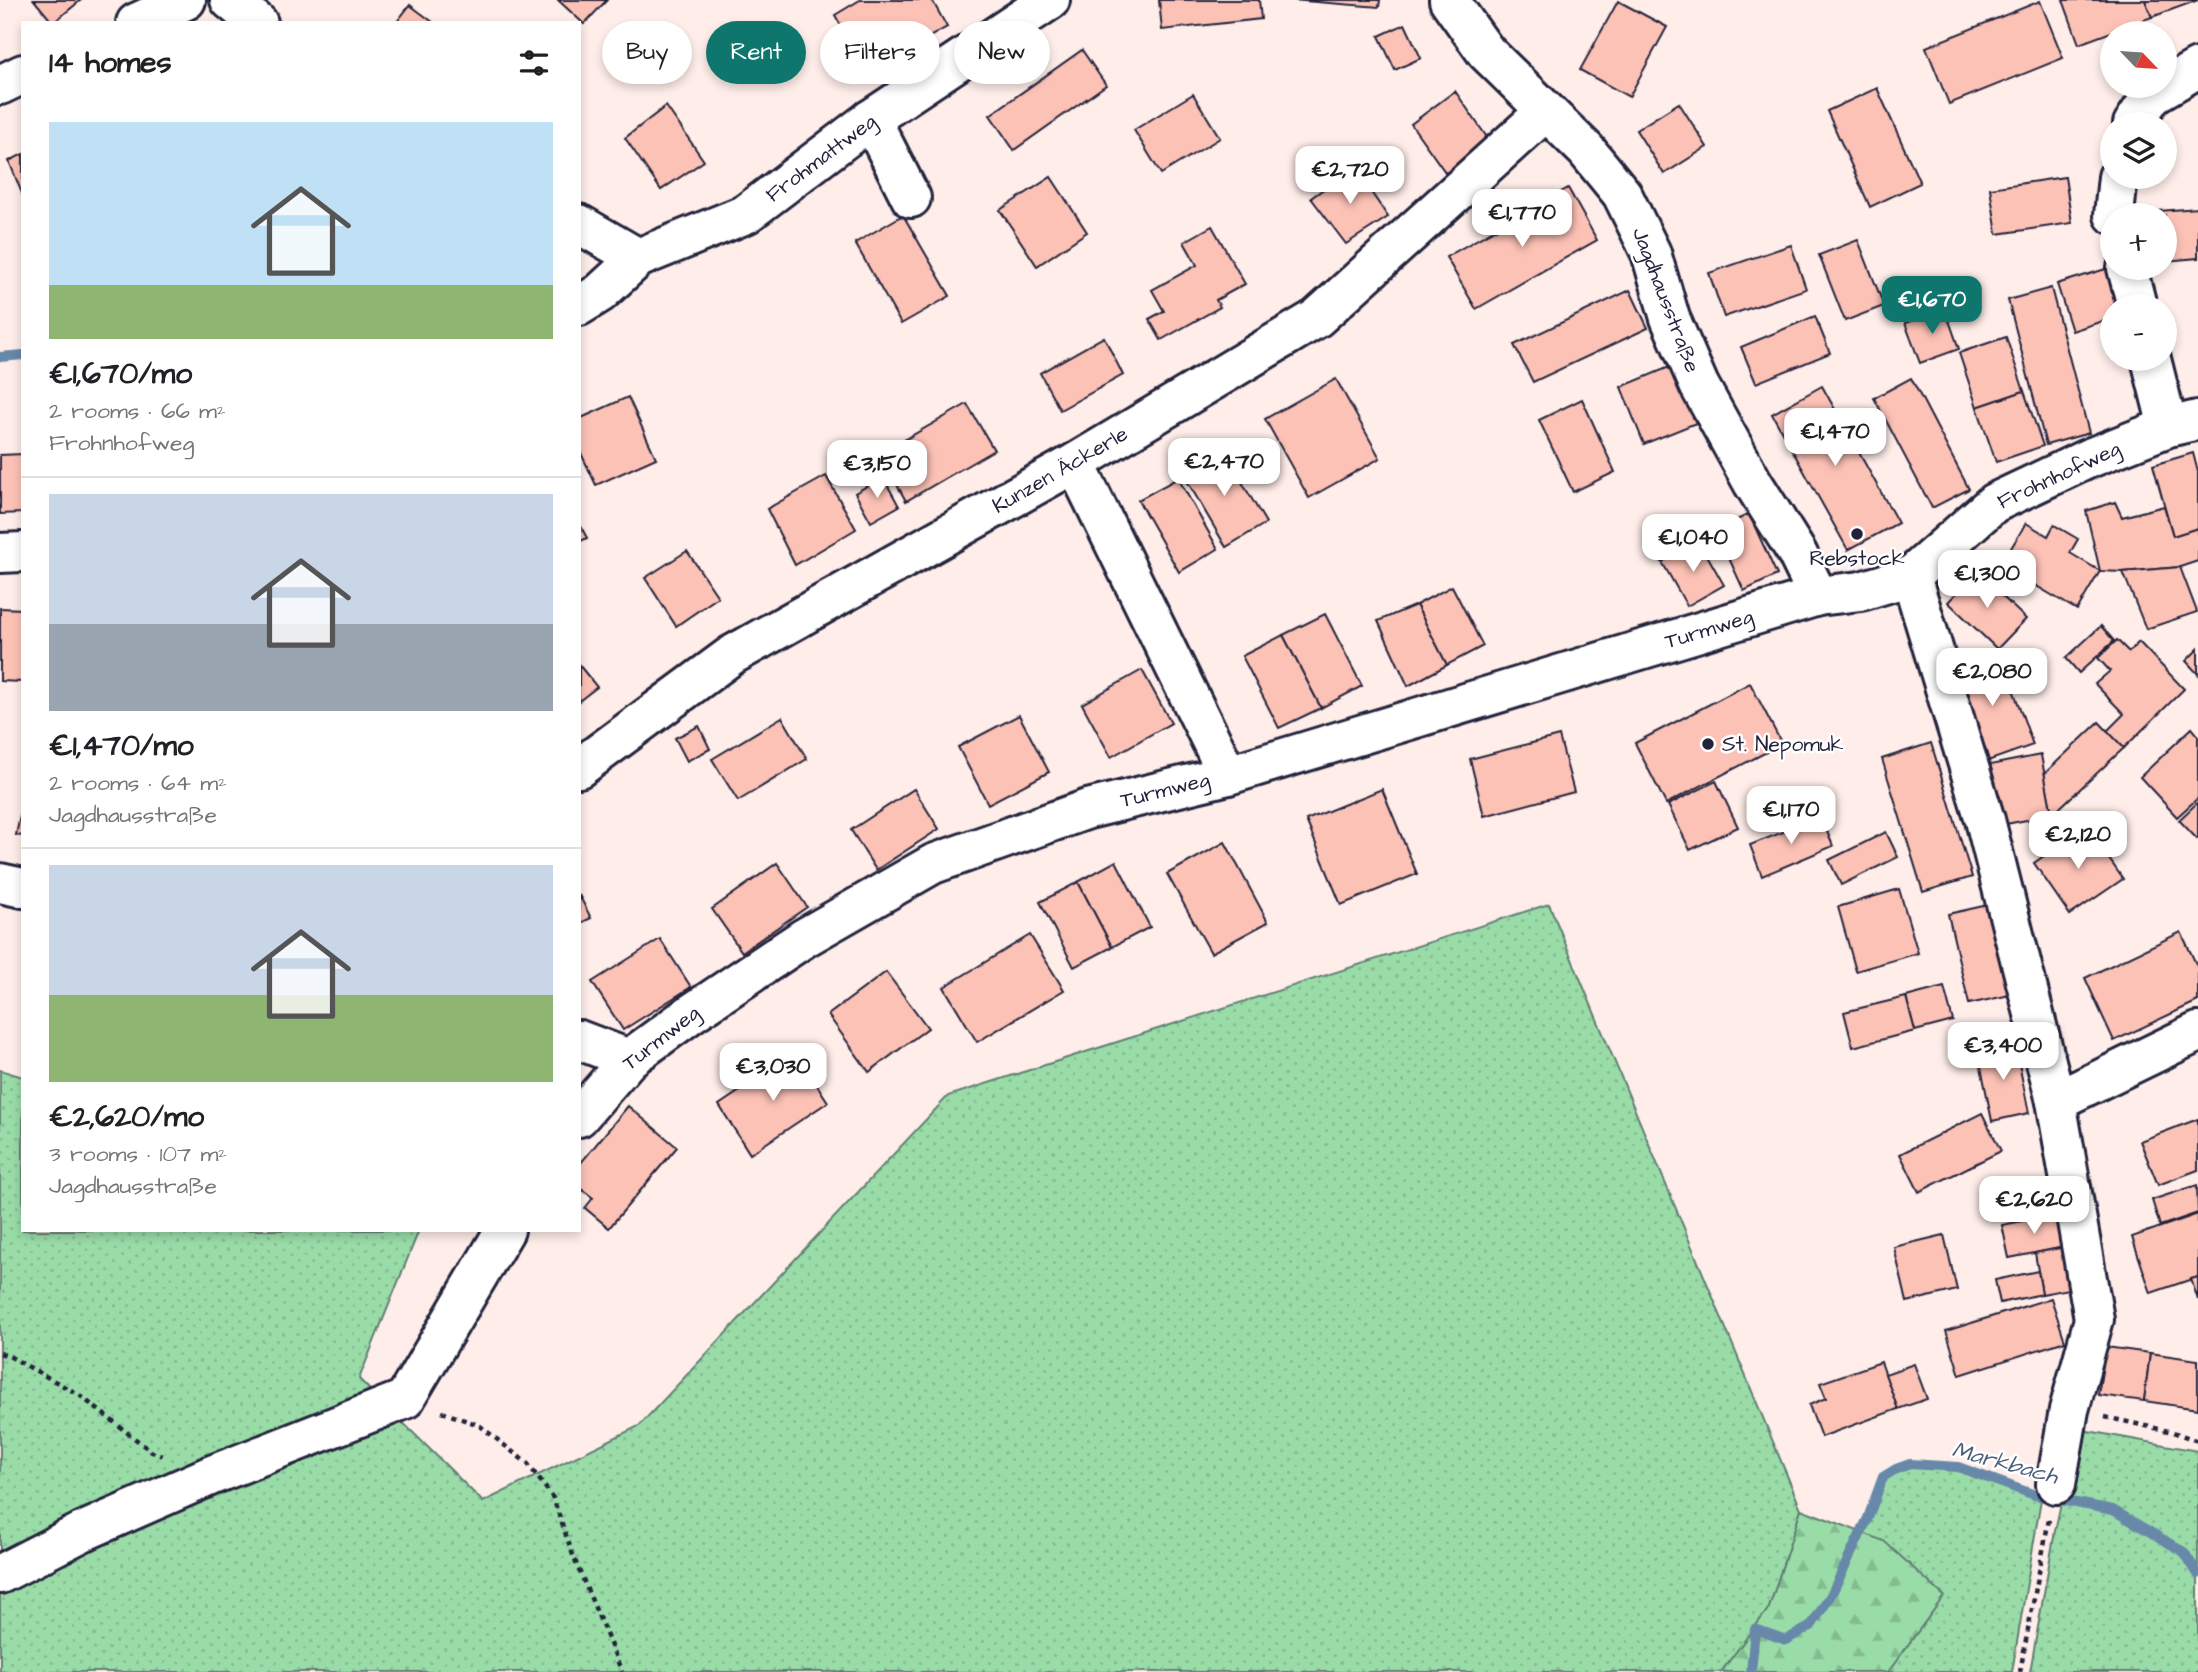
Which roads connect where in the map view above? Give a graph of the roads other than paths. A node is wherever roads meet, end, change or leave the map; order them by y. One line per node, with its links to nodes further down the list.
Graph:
1 (186, 0): 5 (street)
2 (230, 0): 6 (street)
3 (1050, 0): 12 (street, Frohmattweg)
4 (1449, 0): 10 (street, Jagdhausstraße)
5 (140, 21)
6 (256, 21)
7 (2198, 68): 11 (street)
8 (21, 75): 9 (street)
9 (0, 85)
10 (1546, 111): 19 (street, Kunzen Äckerle); 23 (street, Jagdhausstraße)
11 (2141, 112)
12 (871, 119): 13 (street); 15 (street, Frohmattweg)
13 (911, 198)
14 (581, 225): 15 (street)
15 (638, 258): 16 (street)
16 (581, 305)
17 (2157, 371): 18 (street)
18 (2183, 423): 22 (street, Frohnhofweg)
19 (1075, 463): 24 (street, Kunzen Äckerle); 25 (street)
20 (21, 552): 21 (street)
21 (0, 553)
22 (1911, 576): 23 (street, Frohnhofweg); 31 (street)
23 (1818, 596): 25 (street, Turmweg)
24 (581, 767)
25 (1228, 775): 30 (street, Turmweg)
26 (0, 883): 27 (street)
27 (21, 888)
28 (2198, 1032): 31 (street)
29 (581, 1041): 30 (street)
30 (629, 1059): 32 (street, Turmweg)
31 (2056, 1101): 34 (street)
32 (581, 1115)
33 (504, 1232): 35 (street)
34 (2056, 1484)
35 (0, 1574)

